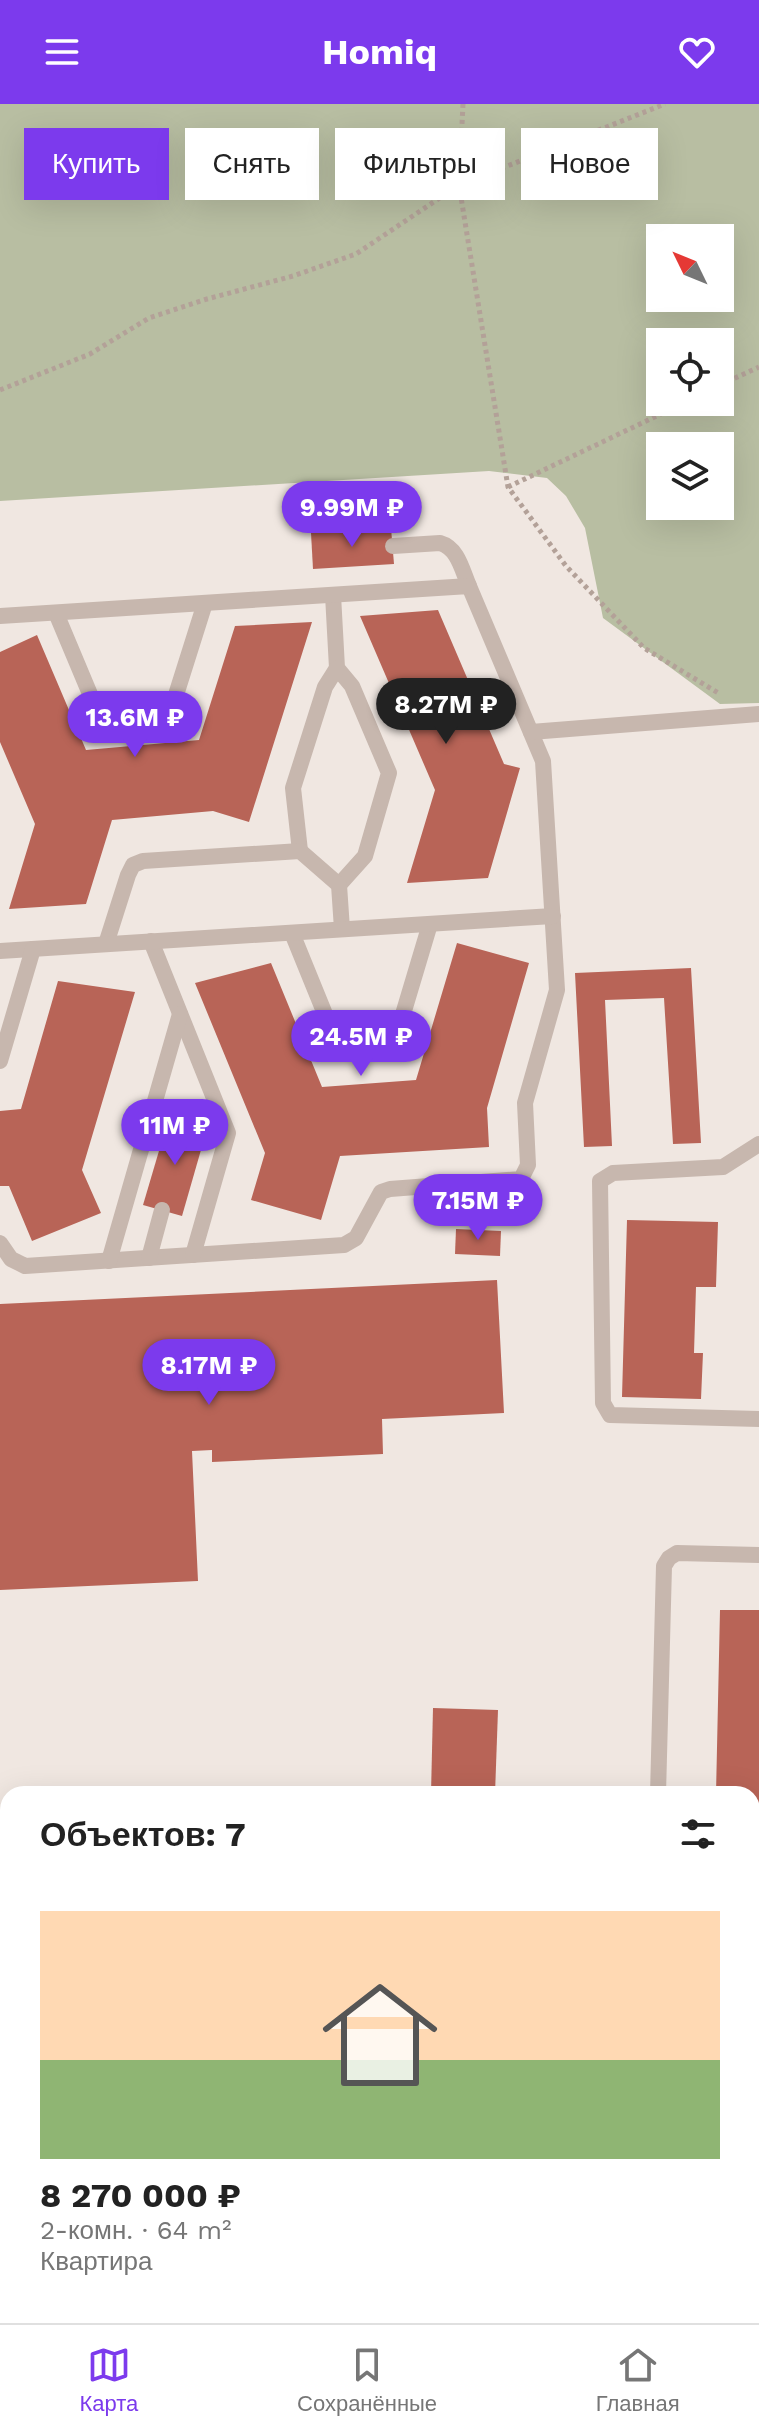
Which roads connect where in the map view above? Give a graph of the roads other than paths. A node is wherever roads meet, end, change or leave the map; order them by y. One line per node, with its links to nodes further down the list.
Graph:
1 (393, 546): 2 (lane)
2 (469, 586): 3 (lane); 9 (lane)
3 (333, 595): 4 (lane); 7 (lane)
4 (205, 603): 5 (lane); 5 (lane)
5 (56, 613): 6 (lane)
6 (0, 616)
7 (337, 668): 10 (lane); 11 (lane)
8 (756, 714): 9 (lane)
9 (531, 732): 12 (lane)
10 (300, 851): 11 (lane); 17 (lane)
11 (339, 885): 14 (lane)
12 (553, 916): 13 (lane); 25 (lane)
13 (430, 924): 14 (lane); 15 (lane)
14 (342, 929): 15 (lane)
15 (292, 933): 16 (lane)
16 (151, 941): 17 (lane); 20 (lane)
17 (106, 944): 18 (lane)
18 (33, 949): 19 (lane); 21 (lane)
19 (0, 951)
20 (180, 1014): 25 (lane); 27 (lane)
21 (0, 1061)
22 (759, 1144): 28 (lane)
23 (162, 1210): 26 (lane)
24 (0, 1243): 27 (lane)
25 (193, 1255): 26 (lane)
26 (149, 1258): 27 (lane)
27 (109, 1261)
28 (759, 1419)
29 (759, 1555): 30 (lane)
30 (658, 1786)

